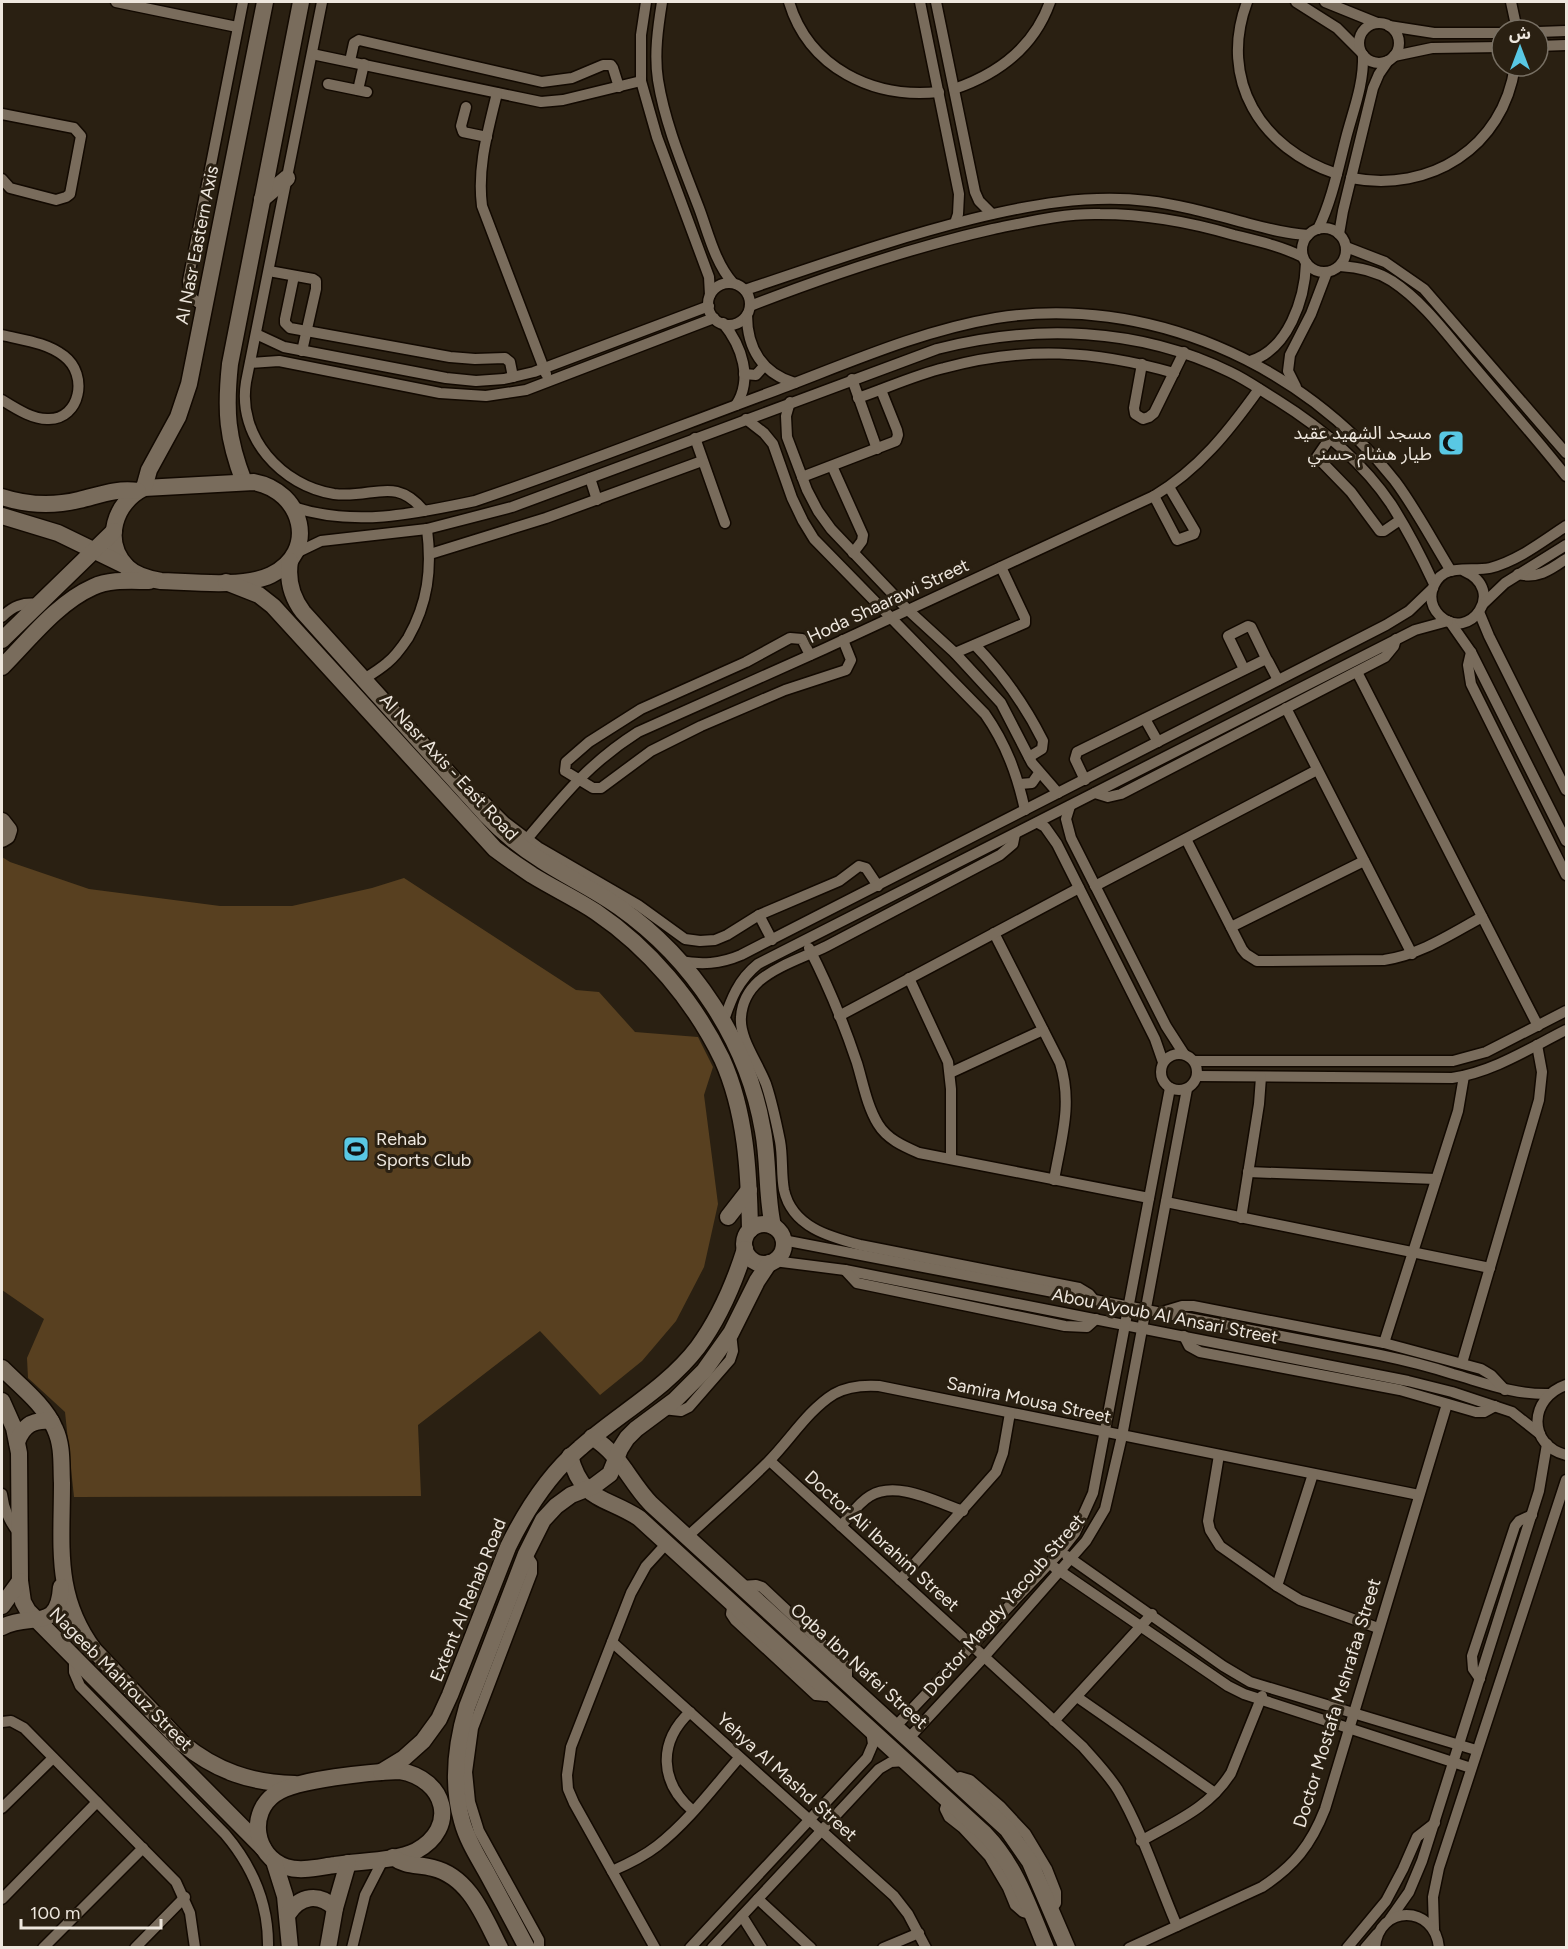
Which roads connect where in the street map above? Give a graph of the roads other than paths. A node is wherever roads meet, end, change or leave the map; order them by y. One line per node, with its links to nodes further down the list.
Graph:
1 (116, 2): 18 (street)
2 (243, 2): 18 (street)
3 (266, 2): 61 (street, Al Nasr Eastern Axis)
4 (301, 2): 46 (street)
5 (322, 2): 26 (street)
6 (646, 2): 32 (street)
7 (662, 2): 58 (street)
8 (789, 2): 37 (street)
9 (920, 2): 37 (street)
10 (936, 2): 36 (street)
11 (1050, 2): 36 (street)
12 (1247, 2): 42 (street)
13 (1296, 2): 25 (street)
14 (1325, 2): 17 (street)
15 (1511, 2): 16 (street)
16 (1514, 18)
17 (1383, 25): 21 (street); 25 (street); 27 (street)
18 (237, 27): 61 (street)
19 (1566, 31): 20 (street)
20 (1550, 32)
21 (1490, 33)
22 (1566, 45): 24 (street)
23 (1490, 46): 27 (street)
24 (1550, 46)
25 (1362, 53): 27 (street); 42 (street)
26 (312, 54): 28 (street); 43 (street)
27 (1391, 58): 44 (street)
28 (350, 62): 29 (street); 30 (street)
29 (364, 64): 33 (street); 34 (street)
30 (463, 64): 34 (street); 35 (street)
31 (1512, 78): 44 (street)
32 (641, 81): 35 (street); 60 (street)
33 (328, 84)
34 (458, 85): 38 (street)
35 (619, 87): 38 (street)
36 (954, 89): 47 (street)
37 (939, 92): 48 (street)
38 (497, 93): 41 (street)
39 (466, 107): 41 (street)
40 (2, 114): 45 (street)
41 (487, 137): 79 (street)
42 (1337, 174): 49 (street)
43 (287, 178): 46 (street); 55 (street)
44 (1351, 178): 50 (street)
45 (2, 179)
46 (262, 199): 103 (street)
47 (992, 214): 48 (street); 51 (street)
48 (956, 223): 59 (street)
49 (1318, 229): 50 (street); 51 (street)
50 (1340, 234): 52 (street)
51 (1308, 235): 53 (street)
52 (1346, 247): 54 (street); 97 (street)
53 (1305, 260): 56 (street); 62 (street); 74 (street)
54 (1340, 266): 56 (street); 100 (street)
55 (269, 271): 57 (street); 65 (street)
56 (1327, 272): 88 (street)
57 (294, 276): 64 (street); 64 (street)
58 (733, 283): 59 (street); 60 (street)
59 (745, 290): 62 (street)
60 (710, 301): 63 (street); 79 (street)
61 (204, 306): 105 (street, Al Nasr Eastern Axis)
62 (748, 310): 63 (street); 77 (street)
63 (718, 321): 81 (street); 84 (street)
64 (307, 331): 69 (street); 70 (street)
65 (256, 334): 70 (street); 75 (street)
66 (2, 335): 90 (street)
67 (981, 339): 71 (street); 72 (street); 73 (street)
68 (908, 340): 72 (street); 74 (street); 85 (street)
69 (398, 348): 78 (street); 82 (street)
70 (302, 351): 78 (street)
71 (1184, 352): 80 (street); 86 (street)
72 (915, 356): 83 (street)
73 (985, 359): 76 (street); 87 (street)
74 (1250, 361): 88 (street)
75 (250, 363): 84 (street); 110 (street)
76 (1142, 364): 80 (street); 80 (street)
77 (764, 366): 81 (street); 85 (street)
78 (394, 368): 82 (street)
79 (544, 369): 82 (street); 84 (street)
80 (1174, 373)
81 (744, 374): 92 (street)
82 (513, 377)
83 (852, 379): 89 (street); 91 (street)
84 (549, 383)
85 (795, 383): 92 (street)
86 (1259, 389): 95 (street); 104 (street, Hoda Shaarawi Street)
87 (880, 390): 89 (street); 96 (street)
88 (1301, 391): 129 (street)
89 (858, 399): 96 (street)
90 (2, 400)
91 (790, 402): 93 (street); 101 (street)
92 (736, 405): 110 (street)
93 (746, 418): 94 (street); 115 (street)
94 (695, 438): 98 (street); 102 (street)
95 (1330, 438): 114 (street); 114 (street)
96 (877, 449): 99 (street)
97 (1566, 453)
98 (702, 461): 108 (street); 116 (street)
99 (832, 466): 101 (street); 123 (street)
100 (1566, 476)
101 (802, 477): 111 (street)
102 (590, 478): 108 (street); 118 (street)
103 (244, 482): 105 (street); 109 (street)
104 (1168, 487): 106 (street, Hoda Shaarawi Street); 106 (street)
105 (141, 490): 107 (street); 119 (street)
106 (1154, 496): 128 (street, Hoda Shaarawi Street)
107 (2, 497)
108 (597, 500): 124 (street)
109 (293, 507): 113 (street); 125 (street, Al Nasr Axis - East Road)
110 (424, 511): 113 (street)
111 (818, 511): 115 (street); 123 (street)
112 (2, 516): 122 (street)
113 (335, 517): 120 (street)
114 (1400, 520): 134 (street)
115 (803, 521): 139 (street)
116 (724, 523)
117 (1566, 526): 130 (street)
118 (427, 529): 120 (street); 124 (street)
119 (114, 531): 122 (street); 127 (street)
120 (336, 538): 125 (street)
121 (1566, 545): 131 (street)
122 (93, 550): 127 (street); 136 (street)
123 (853, 553): 137 (street)
124 (430, 554): 155 (street)
125 (293, 557): 133 (street); 150 (street, Al Nasr Axis - East Road)
126 (1566, 559): 131 (street)
127 (126, 566): 132 (street)
128 (1001, 567): 137 (street, Hoda Shaarawi Street); 145 (street)
129 (1451, 571): 130 (street); 134 (street)
130 (1464, 571): 135 (street)
131 (1518, 574): 135 (street)
132 (161, 581): 133 (street); 141 (street)
133 (226, 582): 154 (street, Al Nasr Axis - East Road)
134 (1433, 586): 140 (street); 156 (street)
135 (1481, 608): 140 (street); 171 (street)
136 (33, 609): 138 (street); 141 (street); 143 (street)
137 (908, 610): 139 (street, Hoda Shaarawi Street); 147 (street)
138 (2, 617)
139 (892, 617): 144 (street, Hoda Shaarawi Street); 170 (street)
140 (1449, 622): 142 (street); 146 (street)
141 (40, 629): 151 (street)
142 (1396, 639): 153 (street); 173 (street)
143 (2, 640)
144 (843, 640): 148 (street, Hoda Shaarawi Street); 160 (street)
145 (975, 645): 147 (street); 165 (street)
146 (1471, 652): 182 (street); 184 (street)
147 (955, 653): 165 (street)
148 (810, 655): 157 (street, Hoda Shaarawi Street); 158 (street)
149 (1267, 660): 152 (street); 152 (street); 156 (street)
150 (351, 665): 154 (street); 155 (street, Al Nasr Axis - East Road)
151 (2, 667)
152 (1244, 669): 163 (street)
153 (1357, 672): 161 (street); 191 (street)
154 (337, 677): 222 (street, Al Nasr Axis - East Road)
155 (364, 679): 159 (street, Al Nasr Axis - East Road)
156 (1278, 680): 164 (street)
157 (742, 685): 160 (street); 162 (street, Hoda Shaarawi Street)
158 (676, 693): 162 (street); 168 (street)
159 (382, 699): 181 (street); 188 (street, Al Nasr Axis - East Road)
160 (752, 704): 168 (street)
161 (1286, 708): 166 (street); 173 (street)
162 (684, 711): 168 (street, Hoda Shaarawi Street)
163 (1145, 719): 164 (street); 169 (street)
164 (1158, 742): 169 (street)
165 (1029, 757): 167 (street)
166 (1317, 770): 179 (street); 183 (street)
167 (1039, 773): 170 (street); 172 (street)
168 (578, 779): 181 (street, Hoda Shaarawi Street)
169 (1084, 780): 172 (street)
170 (1020, 784): 175 (street)
171 (1566, 790)
172 (1058, 793): 175 (street)
173 (1095, 793): 174 (street)
174 (1070, 806): 177 (street); 186 (street)
175 (1025, 810): 185 (street)
176 (2, 821): 180 (street)
177 (1038, 823): 178 (street); 187 (street)
178 (1015, 834): 192 (street); 198 (street)
179 (1186, 838): 186 (street); 193 (street)
180 (2, 839)
181 (526, 839): 188 (street)
182 (1566, 841)
183 (1364, 861): 193 (street); 199 (street)
184 (1566, 875)
185 (878, 886): 189 (street); 190 (street)
186 (1095, 886): 210 (street)
187 (1079, 888): 194 (street); 211 (street)
188 (611, 895): 190 (street); 200 (street, Al Nasr Axis - East Road)
189 (828, 911): 192 (street); 195 (street)
190 (759, 915): 195 (street)
191 (1482, 917): 199 (street); 206 (street)
192 (837, 924): 196 (street)
193 (1231, 927): 199 (street)
194 (994, 933): 202 (street); 207 (street)
195 (772, 940): 197 (street)
196 (805, 940): 198 (street); 201 (street)
197 (750, 951): 200 (street); 201 (street)
198 (812, 954): 204 (street); 230 (street)
199 (1412, 954)
200 (679, 961): 205 (street, Al Nasr Axis - East Road)
201 (758, 964): 205 (street)
202 (909, 978): 204 (street); 212 (street)
203 (1566, 1011): 206 (street)
204 (839, 1016): 218 (street)
205 (723, 1023): 228 (street, Al Nasr Axis - East Road)
206 (1538, 1026): 210 (street)
207 (1043, 1030): 212 (street); 221 (street)
208 (1566, 1030): 209 (street)
209 (1537, 1045): 214 (street); 233 (street)
210 (1189, 1057): 211 (street); 213 (street)
211 (1163, 1062): 216 (street)
212 (950, 1073): 218 (street)
213 (1197, 1076): 215 (street); 217 (street)
214 (1464, 1076): 215 (street); 220 (street)
215 (1261, 1077): 219 (street)
216 (1170, 1088): 217 (street); 223 (street, Doctor Magdy Yacoub Street)
217 (1187, 1089): 224 (street, Doctor Magdy Yacoub Street)
218 (951, 1159): 221 (street)
219 (1248, 1172): 220 (street); 226 (street)
220 (1436, 1179): 231 (street)
221 (1054, 1180): 223 (street)
222 (749, 1190): 225 (street); 227 (street, Al Nasr Axis - East Road)
223 (1149, 1198): 234 (street, Doctor Magdy Yacoub Street)
224 (1166, 1202): 226 (street); 235 (street, Doctor Magdy Yacoub Street)
225 (728, 1217)
226 (1241, 1218): 231 (street)
227 (750, 1230): 228 (street); 229 (street)
228 (778, 1233): 230 (street, Abou Ayoub Al Ansari Street); 232 (street)
229 (744, 1249): 232 (street); 254 (street, Extent Al Rehab Road)
230 (860, 1250): 234 (street, Abou Ayoub Al Ansari Street)
231 (1413, 1252): 233 (street); 240 (street)
232 (771, 1262): 237 (street, Abou Ayoub Al Ansari Street); 260 (street, Extent Al Rehab Road)
233 (1490, 1268): 241 (street)
234 (1130, 1307): 235 (street, Abou Ayoub Al Ansari Street); 237 (street, Doctor Magdy Yacoub Street)
235 (1146, 1310): 236 (street, Abou Ayoub Al Ansari Street); 238 (street, Doctor Magdy Yacoub Street)
236 (1160, 1313): 240 (street); 245 (street, Abou Ayoub Al Ansari Street)
237 (1126, 1325): 238 (street, Abou Ayoub Al Ansari Street); 251 (street, Doctor Magdy Yacoub Street)
238 (1142, 1328): 239 (street, Abou Ayoub Al Ansari Street); 253 (street, Doctor Magdy Yacoub Street)
239 (1184, 1336): 247 (street); 248 (street, Abou Ayoub Al Ansari Street)
240 (1384, 1343): 241 (street)
241 (1462, 1363): 245 (street)
242 (2, 1368): 250 (street, Nageeb Mahfouz Street)
243 (1566, 1379): 244 (street)
244 (1557, 1389): 245 (street, Abou Ayoub Al Ansari Street); 252 (street)
245 (1505, 1390)
246 (2, 1401): 255 (street, Nageeb Mahfouz Street)
247 (1447, 1404): 248 (street); 266 (street, Doctor Mostafa Mshrafaa Street)
248 (1495, 1406): 252 (street, Abou Ayoub Al Ansari Street)
249 (1010, 1413): 251 (street, Samira Mousa Street); 261 (street, Samira Mousa Street); 268 (street)
250 (51, 1421): 255 (street); 278 (street, Nageeb Mahfouz Street)
251 (1106, 1433): 253 (street, Samira Mousa Street); 274 (street, Doctor Magdy Yacoub Street)
252 (1540, 1434): 256 (street, Abou Ayoub Al Ansari Street)
253 (1122, 1436): 257 (street, Samira Mousa Street); 275 (street, Doctor Magdy Yacoub Street)
254 (592, 1437): 259 (street, Extent Al Rehab Road); 260 (street, Oqba Ibn Nafei Street)
255 (17, 1442): 271 (street, Nageeb Mahfouz Street)
256 (1547, 1444): 258 (street); 303 (street)
257 (1219, 1455): 262 (street, Samira Mousa Street); 281 (street)
258 (1566, 1455)
259 (570, 1456): 264 (street); 310 (street, Extent Al Rehab Road)
260 (616, 1457): 264 (street, Extent Al Rehab Road); 267 (street, Oqba Ibn Nafei Street)
261 (770, 1461): 270 (street, Doctor Ali Ibrahim Street); 272 (street, Samira Mousa Street)
262 (1313, 1474): 266 (street, Samira Mousa Street); 281 (street)
263 (1566, 1480): 304 (street)
264 (585, 1489): 269 (street, Oqba Ibn Nafei Street); 299 (street, Extent Al Rehab Road)
265 (2, 1494): 271 (street)
266 (1419, 1495): 287 (street, Doctor Mostafa Mshrafaa Street)
267 (651, 1504): 269 (street); 272 (street, Oqba Ibn Nafei Street)
268 (963, 1511): 270 (street); 280 (street)
269 (639, 1518): 273 (street, Oqba Ibn Nafei Street)
270 (841, 1526): 280 (street, Doctor Ali Ibrahim Street)
271 (19, 1534): 279 (street, Nageeb Mahfouz Street)
272 (687, 1537): 302 (street, Oqba Ibn Nafei Street)
273 (668, 1543): 288 (street); 301 (street, Oqba Ibn Nafei Street)
274 (1060, 1551): 275 (street); 276 (street, Doctor Magdy Yacoub Street)
275 (1071, 1559): 277 (street, Doctor Magdy Yacoub Street); 283 (street)
276 (1049, 1563): 277 (street); 289 (street, Doctor Magdy Yacoub Street)
277 (1060, 1571): 285 (street); 291 (street, Doctor Magdy Yacoub Street)
278 (62, 1576): 284 (street); 311 (street, Nageeb Mahfouz Street)
279 (20, 1581): 282 (street); 284 (street, Nageeb Mahfouz Street)
280 (900, 1581): 289 (street, Doctor Ali Ibrahim Street)
281 (1277, 1586): 287 (street)
282 (2, 1606)
283 (1152, 1614): 285 (street); 292 (street)
284 (34, 1619): 286 (street); 290 (street, Nageeb Mahfouz Street)
285 (1141, 1626): 293 (street); 294 (street)
286 (2, 1627)
287 (1378, 1628): 296 (street, Doctor Mostafa Mshrafaa Street)
288 (612, 1642): 295 (street, Yehya Al Mashd Street); 327 (street)
289 (972, 1646): 291 (street, Doctor Ali Ibrahim Street); 302 (street, Doctor Magdy Yacoub Street)
290 (74, 1657): 322 (street, Nageeb Mahfouz Street); 342 (street)
291 (984, 1657): 297 (street, Doctor Ali Ibrahim Street); 302 (street, Doctor Magdy Yacoub Street)
292 (1266, 1687): 294 (street); 296 (street)
293 (1077, 1697): 297 (street); 312 (street)
294 (1260, 1701): 300 (street); 312 (street)
295 (690, 1712): 306 (street, Yehya Al Mashd Street); 316 (street)
296 (1352, 1713): 300 (street, Doctor Mostafa Mshrafaa Street); 303 (street)
297 (1054, 1721): 320 (street, Doctor Ali Ibrahim Street)
298 (2, 1722): 305 (street)
299 (467, 1727): 313 (street, Extent Al Rehab Road); 326 (street)
300 (1348, 1729): 308 (street); 335 (street, Doctor Mostafa Mshrafaa Street)
301 (871, 1730): 307 (street, Oqba Ibn Nafei Street); 317 (street)
302 (902, 1732): 357 (street, Oqba Ibn Nafei Street)
303 (1459, 1745): 304 (street); 308 (street)
304 (1476, 1750): 309 (street)
305 (53, 1758): 314 (street); 315 (street)
306 (739, 1758): 316 (street); 317 (street, Yehya Al Mashd Street)
307 (905, 1761): 319 (street); 356 (street, Oqba Ibn Nafei Street)
308 (1454, 1762): 309 (street); 318 (street)
309 (1471, 1768): 336 (street)
310 (381, 1772): 311 (street); 313 (street)
311 (295, 1784): 322 (street)
312 (1215, 1793): 320 (street)
313 (450, 1799): 323 (street); 326 (street)
314 (97, 1802): 321 (street); 329 (street)
315 (2, 1808)
316 (693, 1811): 327 (street)
317 (809, 1820): 319 (street, Yehya Al Mashd Street); 350 (street)
318 (1435, 1823): 334 (street); 359 (street)
319 (821, 1831): 330 (street); 337 (street, Yehya Al Mashd Street)
320 (1141, 1841): 335 (street, Doctor Ali Ibrahim Street)
321 (143, 1848): 328 (street); 339 (street)
322 (262, 1848): 324 (street, Nageeb Mahfouz Street)
323 (389, 1858): 325 (street); 345 (street); 346 (street)
324 (274, 1861): 325 (street); 332 (street)
325 (348, 1863): 331 (street)
326 (491, 1868): 347 (street); 348 (street)
327 (612, 1871): 349 (street)
328 (185, 1897): 340 (street); 341 (street)
329 (2, 1899)
330 (758, 1899): 333 (street); 353 (street)
331 (335, 1908): 332 (street); 344 (street)
332 (288, 1914): 343 (street)
333 (742, 1916): 351 (street); 352 (street)
334 (1390, 1919): 336 (street); 338 (street)
335 (1177, 1926): 358 (street, Doctor Mostafa Mshrafaa Street)
336 (1434, 1929): 362 (street)
337 (919, 1933): 354 (street); 355 (street, Yehya Al Mashd Street)
338 (1377, 1933): 360 (street); 361 (street)
339 (44, 1947)
340 (135, 1947)
341 (195, 1947)
342 (268, 1947)
343 (290, 1947)
344 (328, 1947)
345 (352, 1947)
346 (501, 1947)
347 (528, 1947)
348 (539, 1947)
349 (655, 1947)
350 (690, 1947)
351 (712, 1947)
352 (762, 1947)
353 (811, 1947)
354 (883, 1947)
355 (926, 1947)
356 (1046, 1947)
357 (1067, 1947)
358 (1129, 1947)
359 (1347, 1947)
360 (1365, 1947)
361 (1375, 1947)
362 (1439, 1947)

